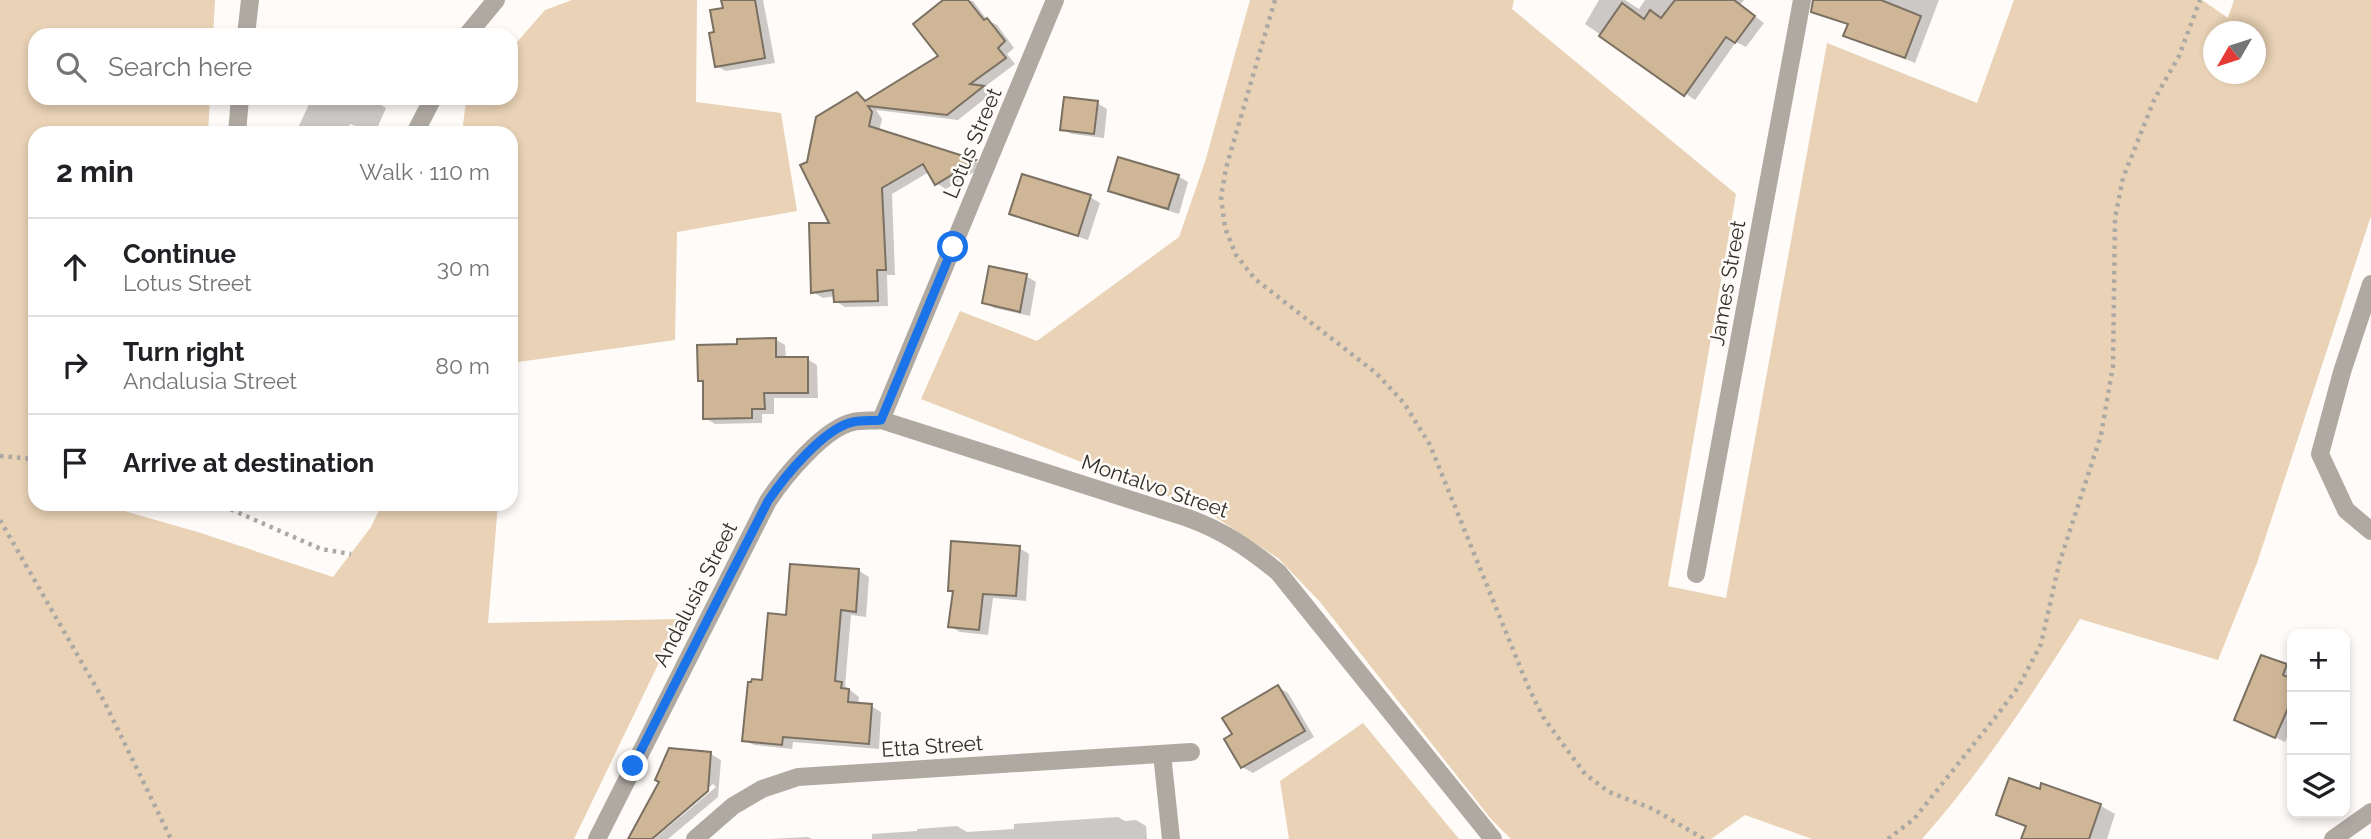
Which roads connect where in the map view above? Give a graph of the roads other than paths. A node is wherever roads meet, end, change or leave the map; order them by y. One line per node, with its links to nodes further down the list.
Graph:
1 (250, 0): 5 (street)
2 (496, 0): 6 (street)
3 (1055, 0): 12 (street, Lotus Street)
4 (1802, 0): 14 (street, James Street)
5 (247, 28)
6 (473, 28)
7 (239, 105): 9 (street)
8 (429, 105): 10 (street)
9 (238, 126)
10 (419, 126)
11 (2371, 284): 13 (street)
12 (881, 420): 18 (street, Andalusia Street); 21 (street, Montalvo Street)
13 (2371, 531)
14 (1696, 574)
15 (1191, 752): 16 (street, Etta Street)
16 (1162, 754): 19 (street, Etta Street); 20 (street)
17 (2371, 812): 22 (street)
18 (597, 839)
19 (695, 839)
20 (1171, 839)
21 (1493, 839)
22 (2333, 839)

